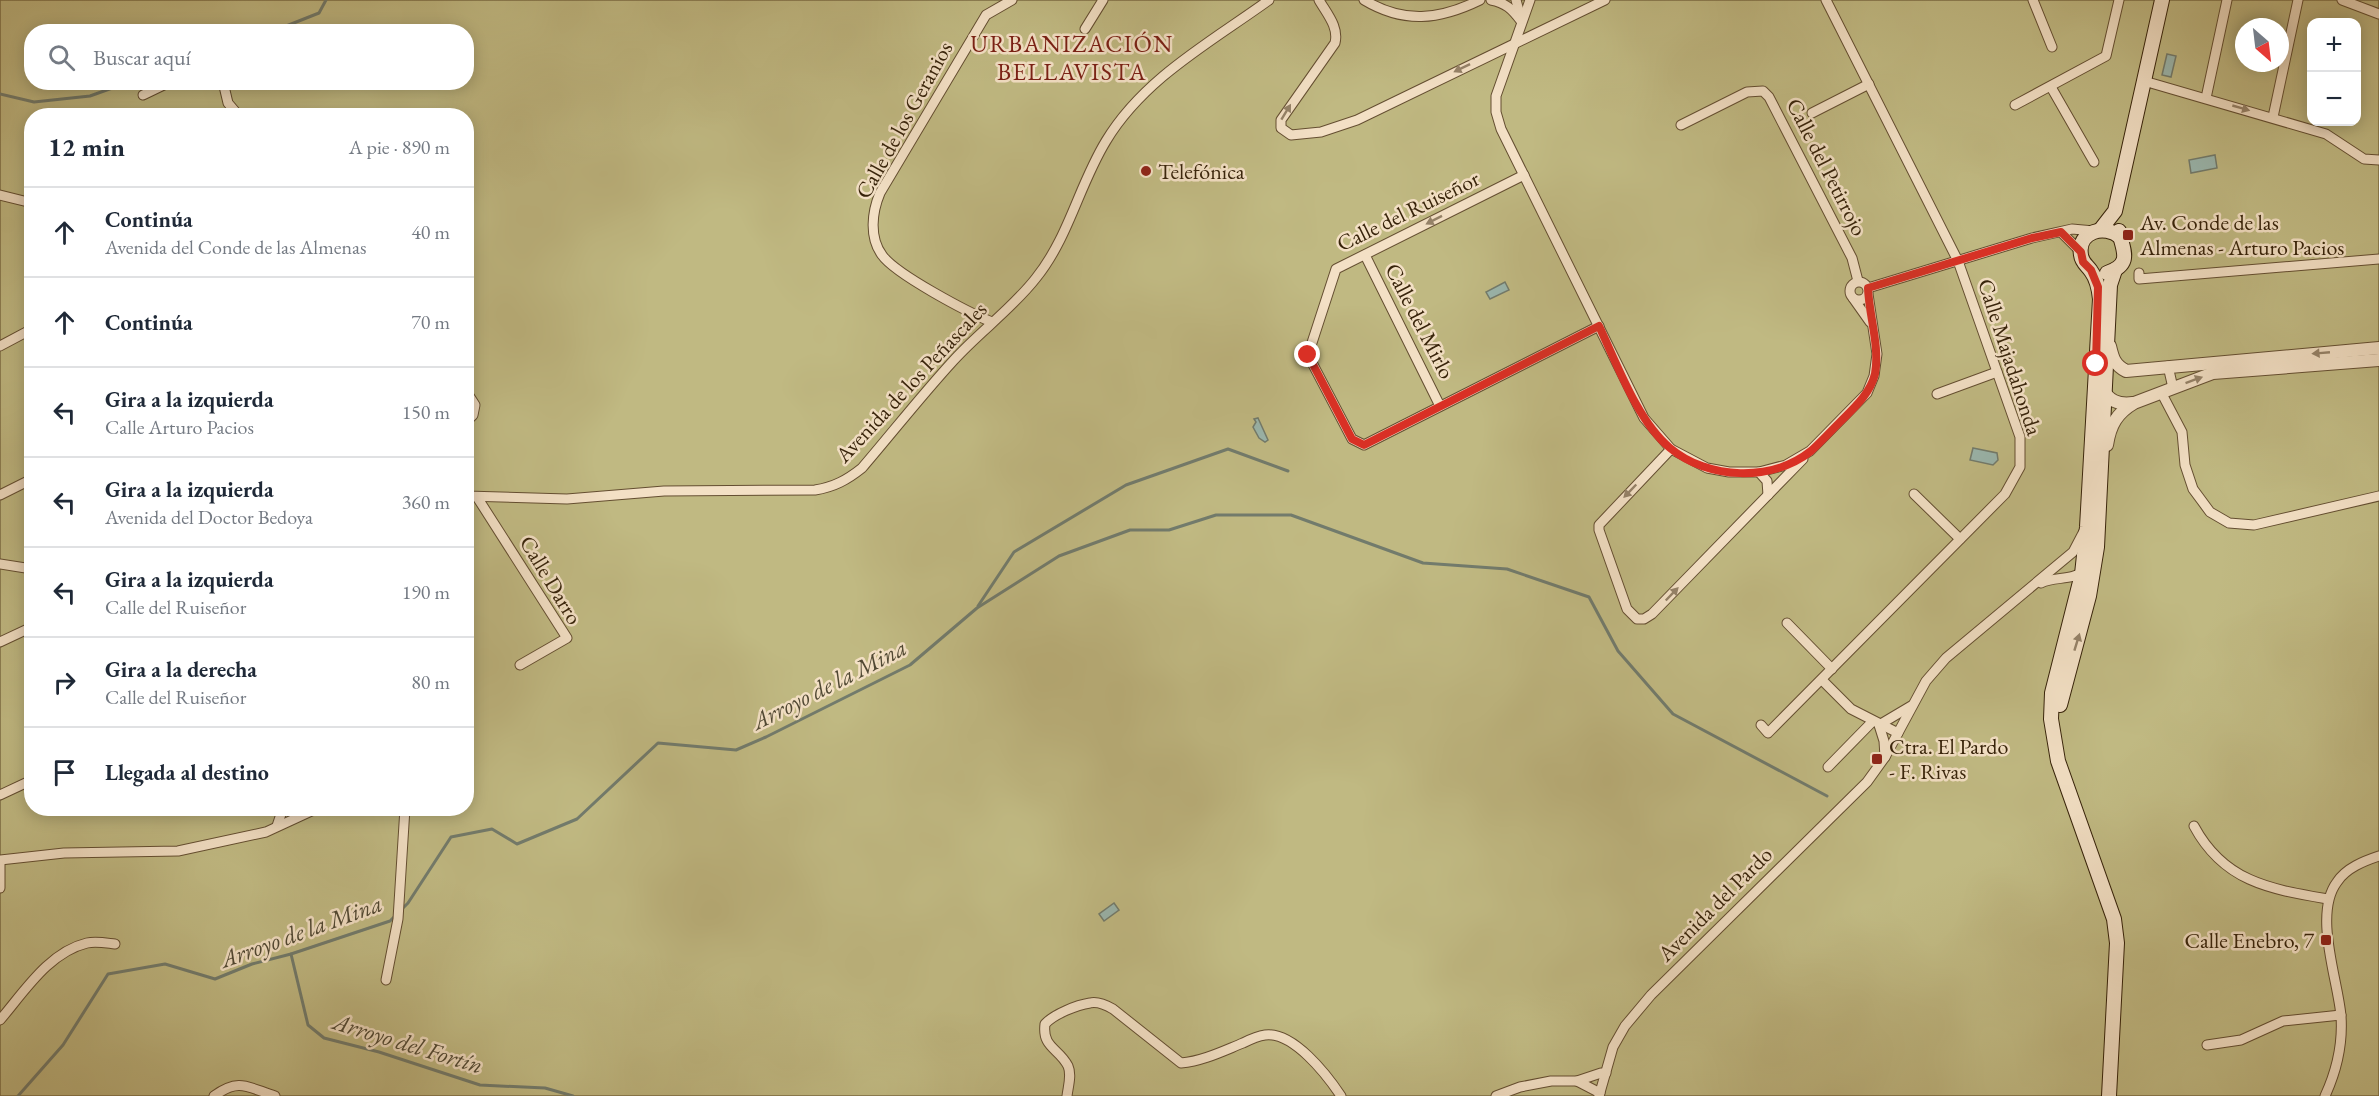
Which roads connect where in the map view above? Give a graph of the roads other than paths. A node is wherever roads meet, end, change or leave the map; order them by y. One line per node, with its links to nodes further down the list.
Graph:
1 (1012, 0): 55 (street, Calle de los Geranios)
2 (1103, 0): 20 (street)
3 (1269, 0): 55 (street, Avenida de los Peñascales)
4 (1319, 0): 21 (street, one-way to 4)
5 (1364, 0): 6 (street)
6 (1480, 0)
7 (1491, 0): 19 (street)
8 (1516, 0): 19 (street)
9 (1605, 0): 21 (street)
10 (1826, 0): 24 (street, Calle Majadahonda)
11 (2033, 0): 22 (street)
12 (2119, 0): 25 (street)
13 (2162, 0): 23 (main road)
14 (2227, 0): 29 (street)
15 (2298, 0): 33 (street)
16 (2342, 0): 18 (street)
17 (1529, 1): 19 (street)
18 (2379, 14)
19 (1521, 21): 21 (street)
20 (1085, 29)
21 (1515, 43): 37 (street)
22 (2052, 47)
23 (2144, 81): 29 (street); 40 (main road)
24 (1869, 84): 32 (street); 47 (street, Calle Majadahonda)
25 (2051, 87): 30 (street); 36 (street)
26 (153, 90): 28 (street)
27 (225, 90): 31 (street)
28 (143, 95)
29 (2206, 98): 33 (street, one-way to 33)
30 (2015, 105)
31 (232, 108)
32 (1812, 113)
33 (2273, 117): 35 (street)
34 (1681, 125): 51 (street, Calle del Petirrojo)
35 (2379, 159)
36 (2094, 162)
37 (1524, 176): 45 (street, Calle del Ruiseñor, one-way to 45); 57 (street)
38 (0, 195): 39 (street)
39 (24, 201)
40 (2115, 211): 41 (main road); 43 (main road)
41 (2098, 230): 42 (street); 43 (main road); 44 (main road)
42 (2061, 232): 44 (street); 47 (street)
43 (2120, 237): 49 (main road)
44 (2081, 252): 48 (main road)
45 (1365, 255): 69 (street, Calle del Mirlo); 69 (street, Calle del Ruiseñor)
46 (2379, 259): 50 (street)
47 (1958, 261): 52 (street); 64 (street, Calle Majadahonda)
48 (2091, 270): 49 (main road); 54 (main road)
49 (2115, 270): 59 (main road)
50 (2139, 273)
51 (1858, 281): 52 (street); 53 (street)
52 (1868, 291): 53 (street); 56 (street)
53 (1853, 298): 56 (street)
54 (2099, 315): 66 (street); 81 (main road)
55 (992, 322): 80 (street, Avenida de los Peñascales)
56 (1871, 324): 71 (street)
57 (1599, 326): 69 (street, Calle del Ruiseñor); 70 (street)
58 (24, 333): 60 (street)
59 (2109, 339): 63 (street); 66 (main road)
60 (0, 346)
61 (2379, 348): 63 (street, one-way to 63)
62 (2379, 360): 65 (street, one-way to 62)
63 (2168, 366): 65 (street)
64 (1997, 372): 67 (street); 82 (street, Calle Majadahonda)
65 (2167, 390): 68 (street); 78 (street)
66 (2104, 392): 68 (street); 74 (main road)
67 (1937, 394)
68 (2134, 403): 74 (street)
69 (1440, 405)
70 (1671, 449): 72 (street); 77 (street, one-way to 77)
71 (1810, 451): 72 (street); 77 (street)
72 (1760, 472): 77 (street)
73 (24, 483): 76 (street)
74 (2101, 491): 86 (street); 99 (main road, one-way to 74)
75 (1914, 494): 82 (street)
76 (0, 495)
77 (1768, 495)
78 (2379, 496)
79 (474, 497): 80 (street, Avenida de los Peñascales)
80 (477, 497): 91 (street, Calle Darro)
81 (2087, 527): 83 (street); 86 (main road)
82 (1960, 539): 92 (street, Calle Majadahonda)
83 (2073, 552): 86 (street); 87 (street, Avenida del Pardo)
84 (0, 564): 85 (street)
85 (24, 569)
86 (2072, 576): 87 (street); 99 (main road)
87 (2030, 588): 94 (street, Avenida del Pardo)
88 (1787, 623): 92 (street)
89 (24, 631): 90 (street)
90 (0, 642)
91 (520, 665)
92 (1833, 669): 93 (street, Calle Majadahonda)
93 (1822, 680): 95 (street); 96 (street, Calle Majadahonda)
94 (1911, 706): 95 (street, Avenida del Pardo); 97 (street, Avenida del Pardo)
95 (1876, 723): 97 (street); 98 (street); 100 (street, Avenida del Pardo)
96 (1761, 725)
97 (1898, 734): 98 (street, Avenida del Pardo)
98 (1885, 758): 117 (street, Avenida del Pardo)
99 (2058, 760): 125 (main road)
100 (1828, 767)
101 (24, 784): 102 (street)
102 (0, 795)
103 (280, 816): 106 (street)
104 (300, 816): 106 (street)
105 (404, 816): 113 (street)
106 (277, 826): 109 (street)
107 (2194, 826): 111 (street)
108 (2379, 856): 111 (street)
109 (0, 861): 110 (street)
110 (0, 888)
111 (2328, 899): 114 (street)
112 (115, 944): 115 (street)
113 (386, 980)
114 (2341, 1015): 116 (street); 126 (street)
115 (0, 1020)
116 (2207, 1045)
117 (1606, 1073): 118 (street); 119 (street, Avenida del Pardo)
118 (1577, 1081): 119 (street); 124 (street)
119 (1600, 1095)
120 (214, 1096): 121 (street)
121 (274, 1096)
122 (1067, 1096): 123 (street)
123 (1341, 1096)
124 (1496, 1096)
125 (2109, 1096)
126 (2325, 1096)

